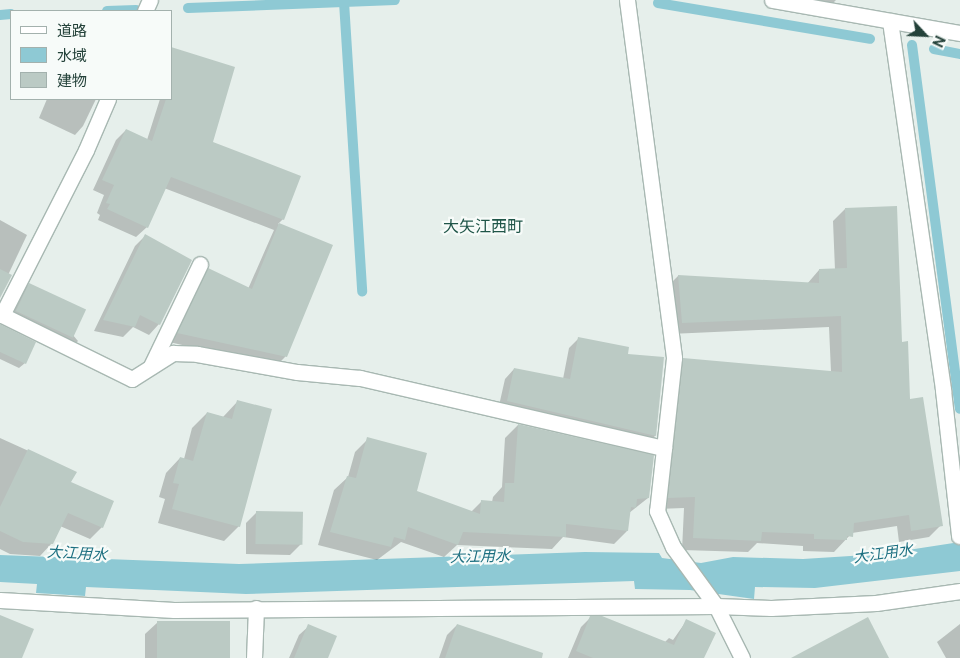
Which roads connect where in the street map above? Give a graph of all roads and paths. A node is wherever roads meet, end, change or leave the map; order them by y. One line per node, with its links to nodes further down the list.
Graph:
1 (628, 0): 9 (street)
2 (772, 0): 3 (street)
3 (890, 21): 4 (street); 10 (street)
4 (960, 33)
5 (108, 100): 7 (street)
6 (200, 264): 8 (street)
7 (1, 315): 8 (street)
8 (151, 366): 9 (street)
9 (664, 448): 13 (street)
10 (959, 536)
11 (960, 591): 13 (street)
12 (0, 600): 14 (street)
13 (716, 606): 14 (street); 16 (street)
14 (256, 608): 15 (street)
15 (254, 658)
16 (742, 658)

